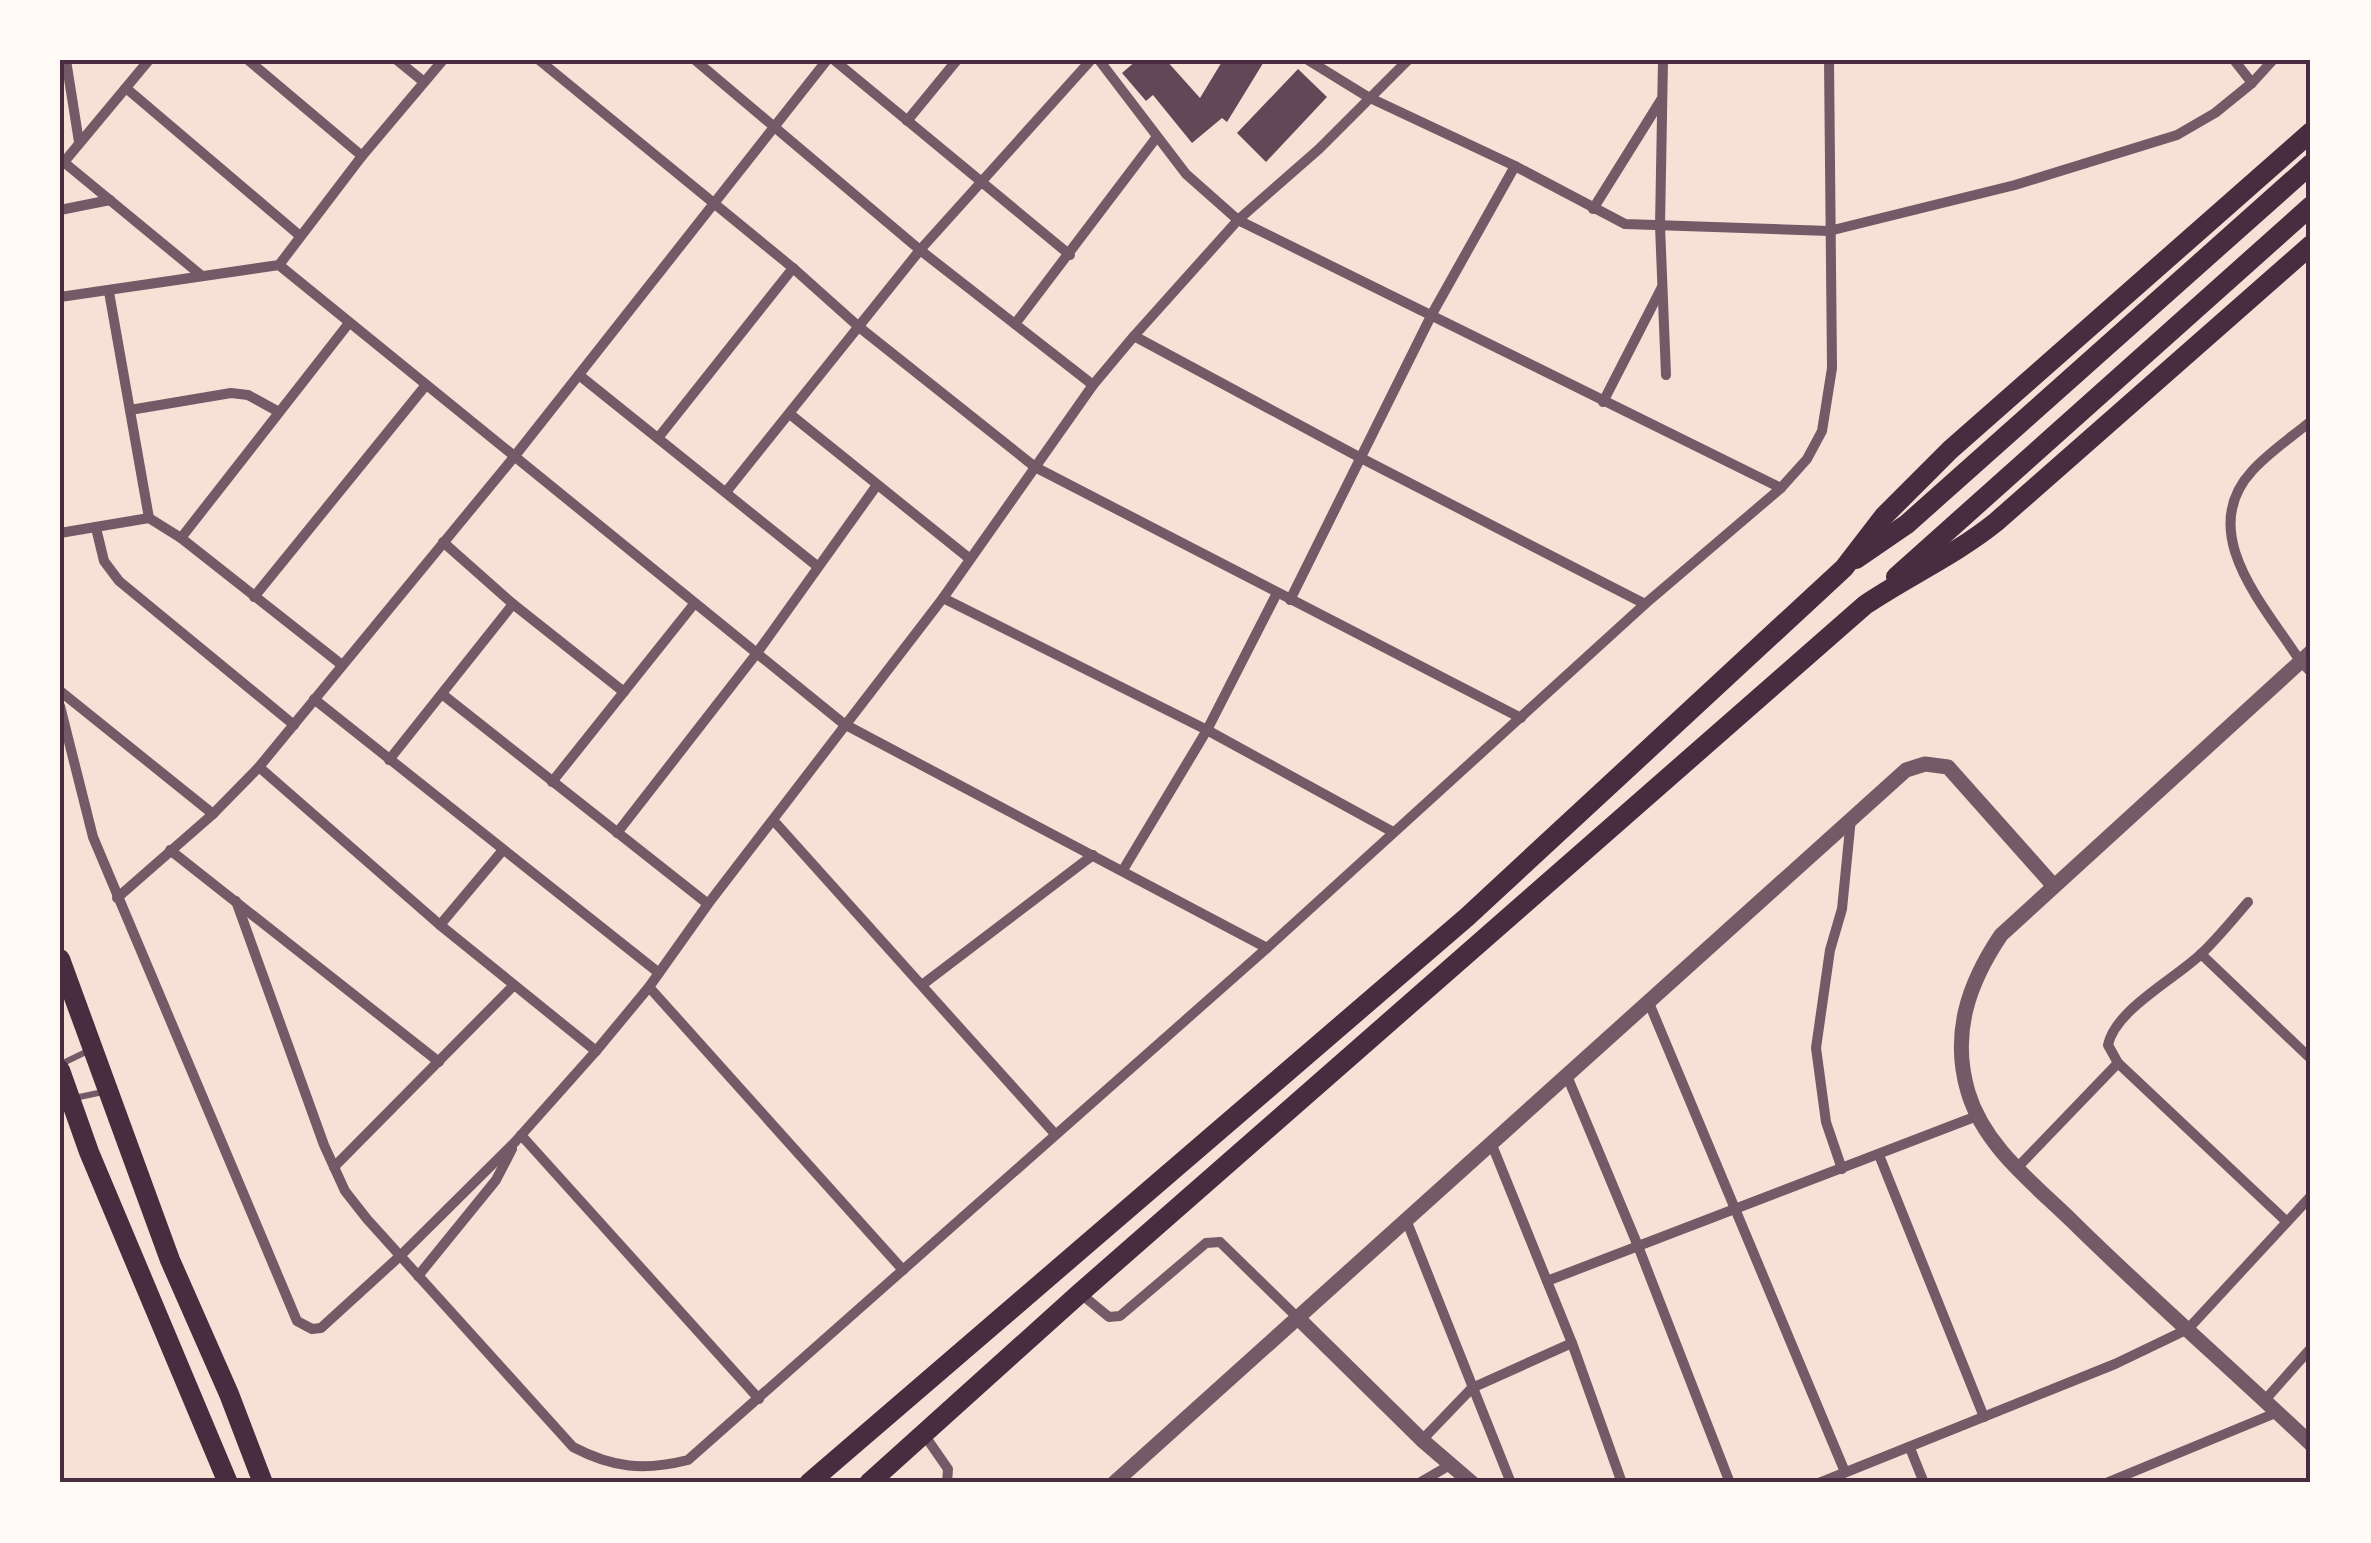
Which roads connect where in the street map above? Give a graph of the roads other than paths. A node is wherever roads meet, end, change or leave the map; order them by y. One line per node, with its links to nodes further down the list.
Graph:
1 (66, 60): 27 (street)
2 (148, 60): 20 (street)
3 (248, 60): 28 (street)
4 (397, 60): 18 (street)
5 (443, 60): 18 (street)
6 (539, 60): 34 (street)
7 (695, 60): 24 (street)
8 (830, 60): 23 (street); 24 (street)
9 (957, 60): 23 (street)
10 (1091, 60): 32 (street)
11 (1099, 60): 26 (street)
12 (1308, 60): 21 (street)
13 (1408, 60): 21 (street)
14 (1664, 60): 22 (street)
15 (1828, 60): 40 (street)
16 (2234, 60): 19 (street)
17 (2273, 60): 19 (street)
18 (424, 82): 28 (street)
19 (2252, 83): 40 (street)
20 (126, 88): 27 (street); 41 (street)
21 (1368, 97): 31 (street); 38 (street)
22 (1663, 97): 36 (street); 39 (street)
23 (907, 121): 32 (street)
24 (776, 126): 34 (street); 43 (street)
25 (2311, 132): 79 (highway)
26 (1156, 138): 38 (street); 44 (street)
27 (79, 142): 29 (street)
28 (362, 156): 41 (street)
29 (62, 160): 33 (street)
30 (2311, 164): 79 (highway)
31 (1514, 166): 36 (street); 51 (street)
32 (980, 181): 43 (street); 44 (street)
33 (110, 200): 37 (street); 47 (street)
34 (715, 203): 46 (street); 56 (street)
35 (2311, 206): 87 (highway)
36 (1593, 209): 39 (street)
37 (60, 210)
38 (1238, 220): 51 (street); 55 (street)
39 (1660, 226): 40 (street); 48 (street)
40 (1829, 231): 70 (street)
41 (300, 235): 45 (street)
42 (2311, 244): 87 (highway)
43 (920, 250): 53 (street); 54 (street)
44 (1070, 255): 53 (street)
45 (279, 265): 47 (street); 52 (street)
46 (794, 268): 54 (street); 65 (street)
47 (202, 276): 49 (street)
48 (1664, 282): 57 (street); 60 (street)
49 (108, 292): 50 (street); 61 (street)
50 (60, 297)
51 (1432, 314): 60 (street); 67 (street)
52 (349, 323): 58 (street); 62 (street)
53 (1015, 324): 59 (street)
54 (859, 327): 63 (street); 68 (street)
55 (1134, 336): 59 (street); 67 (street)
56 (578, 375): 65 (street); 66 (street)
57 (1666, 375)
58 (426, 385): 66 (street); 81 (street)
59 (1093, 385): 68 (street)
60 (1603, 402): 70 (street)
61 (130, 410): 62 (street); 72 (street)
62 (279, 412): 75 (street)
63 (790, 415): 69 (street); 71 (street)
64 (2311, 421): 89 (street)
65 (658, 438): 71 (street)
66 (514, 456): 76 (street); 85 (street)
67 (1360, 457): 83 (street); 86 (street)
68 (1036, 467): 77 (street); 80 (street)
69 (877, 485): 77 (street); 78 (street)
70 (1781, 488): 86 (street)
71 (726, 492): 78 (street)
72 (149, 518): 73 (street); 75 (street)
73 (96, 528): 74 (street); 97 (street)
74 (60, 534)
75 (181, 538): 81 (street)
76 (443, 542): 84 (street); 90 (street)
77 (970, 559): 82 (street)
78 (818, 566): 88 (street)
79 (1844, 568): 170 (highway)
80 (1277, 593): 83 (street); 99 (street)
81 (254, 597): 90 (street)
82 (943, 598): 98 (street); 99 (street)
83 (1290, 600): 96 (street)
84 (513, 604): 92 (street); 93 (street)
85 (694, 604): 88 (street); 92 (street)
86 (1645, 604): 96 (street)
87 (1864, 604): 152 (highway)
88 (757, 653): 98 (street); 107 (street)
89 (2307, 662): 112 (street)
90 (342, 666): 94 (street)
91 (60, 691): 103 (street)
92 (624, 692): 102 (street)
93 (442, 694): 100 (street); 102 (street)
94 (314, 699): 97 (street); 100 (street)
95 (60, 706): 113 (street)
96 (1521, 718): 106 (street)
97 (294, 724): 101 (street)
98 (844, 724): 105 (street); 110 (street)
99 (1207, 730): 106 (street); 111 (street)
100 (390, 760): 109 (street)
101 (260, 767): 103 (street); 117 (street)
102 (552, 782): 107 (street)
103 (213, 814): 108 (street)
104 (1851, 818): 112 (street); 125 (street); 142 (street)
105 (774, 821): 116 (street); 123 (street)
106 (1393, 832): 118 (street)
107 (617, 833): 116 (street)
108 (170, 850): 113 (street); 114 (street)
109 (503, 850): 117 (street); 121 (street)
110 (1093, 854): 111 (street); 123 (street)
111 (1122, 870): 118 (street)
112 (2053, 885): 135 (street)
113 (117, 898): 148 (street)
114 (236, 900): 129 (street); 140 (street)
115 (2248, 902): 119 (street)
116 (708, 904): 121 (street)
117 (440, 925): 122 (street)
118 (1267, 948): 136 (street)
119 (2201, 954): 128 (street); 130 (street)
120 (60, 959): 126 (highway)
121 (659, 973): 124 (street)
122 (514, 985): 127 (street); 129 (street)
123 (922, 986): 136 (street)
124 (649, 987): 127 (street); 149 (street)
125 (1649, 1003): 132 (street); 144 (street)
126 (91, 1050): 131 (lane); 133 (highway)
127 (596, 1051): 137 (street)
128 (2311, 1060)
129 (439, 1062): 140 (street)
130 (2118, 1063): 141 (street); 146 (street)
131 (60, 1067): 134 (highway)
132 (1567, 1076): 138 (street); 147 (street)
133 (106, 1091): 134 (lane); 169 (highway)
134 (65, 1100): 168 (highway)
135 (1977, 1116): 139 (street); 141 (street)
136 (1056, 1134): 149 (street)
137 (518, 1139): 148 (street); 150 (street); 158 (street)
138 (1492, 1145): 145 (street); 151 (street)
139 (1879, 1155): 142 (street); 161 (street)
140 (334, 1166): 148 (street)
141 (2018, 1168): 154 (street)
142 (1842, 1169): 144 (street)
143 (2311, 1196): 146 (street)
144 (1735, 1210): 147 (street); 167 (street)
145 (1407, 1222): 153 (street); 157 (street)
146 (2286, 1222): 154 (street)
147 (1638, 1246): 151 (street); 178 (street)
148 (400, 1256): 150 (street)
149 (903, 1270): 158 (street)
150 (418, 1276): 158 (street)
151 (1547, 1281): 155 (street)
152 (1080, 1293): 153 (street); 162 (highway)
153 (1299, 1319): 163 (street); 173 (street)
154 (2188, 1329): 159 (street); 161 (street)
155 (1572, 1344): 157 (street); 177 (street)
156 (2311, 1348): 159 (street)
157 (1472, 1388): 163 (street); 176 (street)
158 (759, 1399)
159 (2265, 1400): 160 (street)
160 (2278, 1412): 164 (street); 181 (street)
161 (1984, 1417): 165 (street)
162 (923, 1433): 171 (highway); 172 (street)
163 (1422, 1440): 166 (street)
164 (2311, 1444)
165 (1910, 1448): 167 (street); 180 (street)
166 (1450, 1465): 174 (street); 175 (street)
167 (1844, 1472): 179 (street)
168 (228, 1483)
169 (263, 1483)
170 (810, 1483)
171 (869, 1483)
172 (947, 1483)
173 (1114, 1483)
174 (1419, 1483)
175 (1472, 1483)
176 (1511, 1483)
177 (1622, 1483)
178 (1730, 1483)
179 (1819, 1483)
180 (1924, 1483)
181 (2106, 1483)

